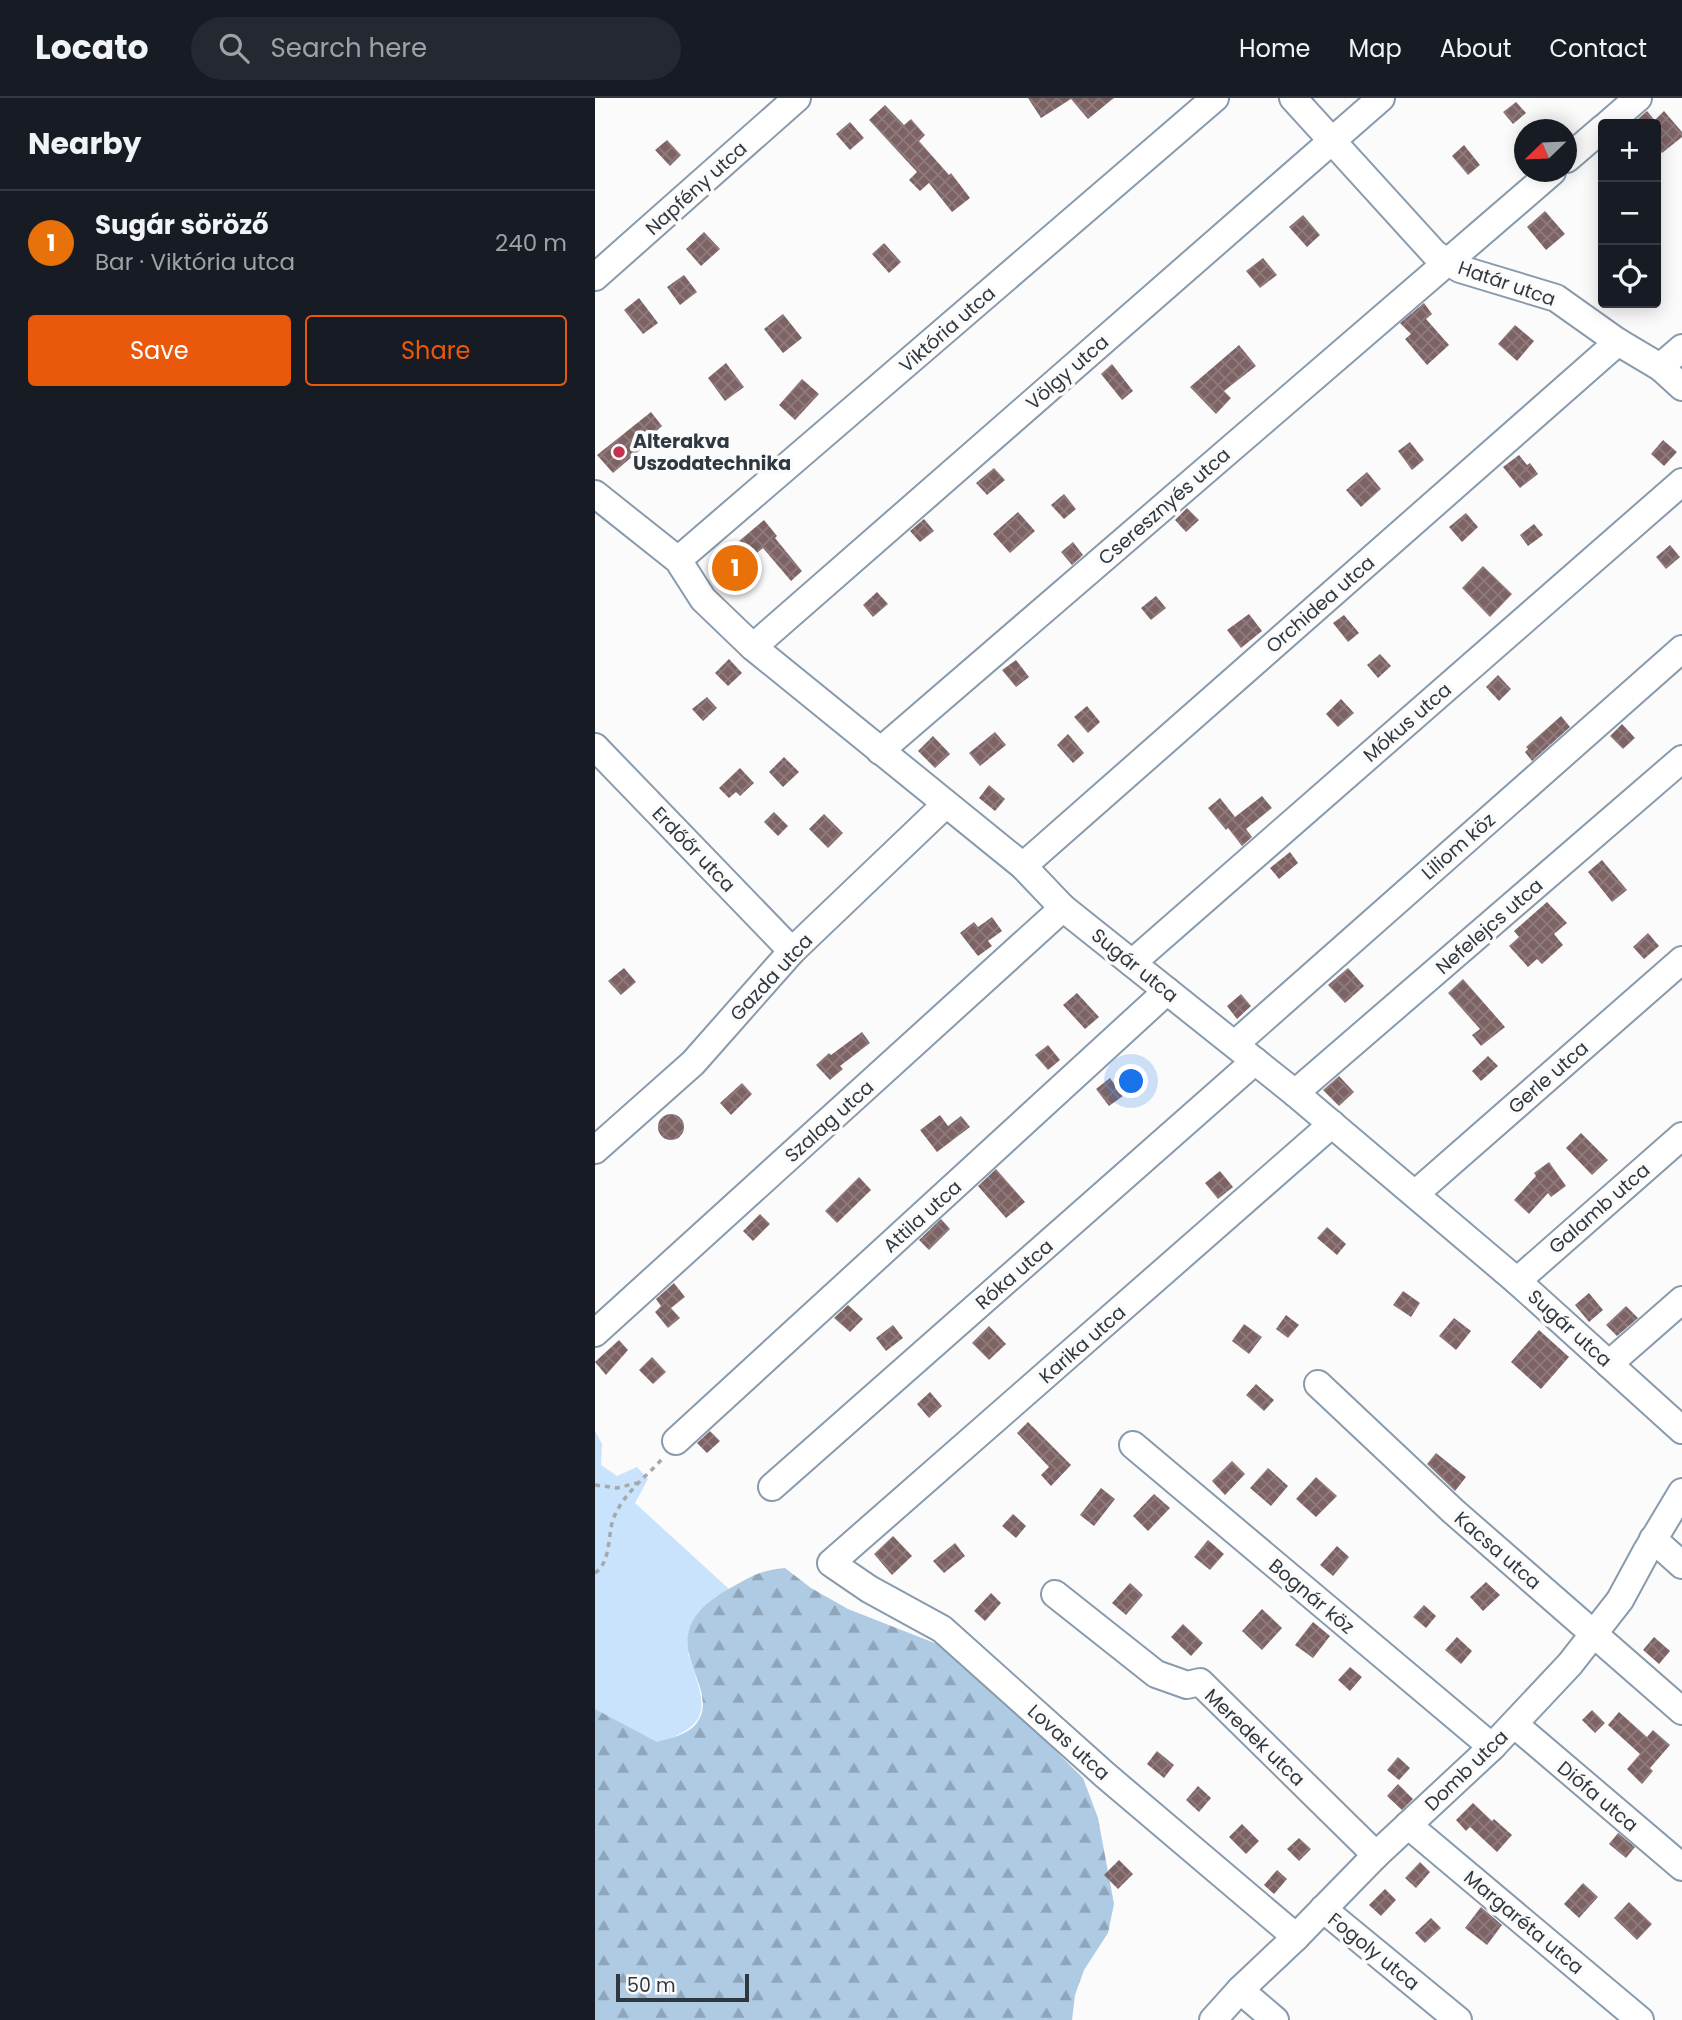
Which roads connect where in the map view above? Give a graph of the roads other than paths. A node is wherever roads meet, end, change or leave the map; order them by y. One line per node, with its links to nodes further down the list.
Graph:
1 (797, 98): 12 (street, Napfény utca)
2 (1215, 98): 19 (street, Viktória utca)
3 (1293, 98): 8 (street, Határ utca)
4 (1381, 98): 8 (street, Völgy utca)
5 (1638, 98): 6 (street)
6 (1614, 119)
7 (1598, 132): 9 (street)
8 (1331, 141): 11 (street, Határ utca); 20 (street, Völgy utca)
9 (1577, 150)
10 (1540, 182): 11 (street, Cseresznyés utca)
11 (1447, 262): 13 (street, Határ utca); 23 (street, Cseresznyés utca)
12 (595, 277)
13 (1618, 341): 15 (street, Határ utca); 26 (street, Orchidea utca)
14 (1682, 348): 15 (street)
15 (1660, 367): 16 (street, Határ utca)
16 (1682, 387)
17 (1682, 482): 30 (street, Mókus utca)
18 (595, 494): 19 (street, Sugár utca)
19 (678, 561): 20 (street, Sugár utca)
20 (754, 647): 23 (street, Sugár utca)
21 (1682, 649): 32 (street, Liliom köz)
22 (595, 747): 28 (street, Erdőőr utca)
23 (880, 751): 25 (street, Sugár utca)
24 (1682, 759): 34 (street, Nefelejcs utca)
25 (946, 804): 26 (street, Sugár utca); 28 (street, Gazda utca)
26 (1023, 866): 27 (street, Sugár utca)
27 (1063, 908): 30 (street, Sugár utca); 41 (street, Szalag utca)
28 (792, 951): 37 (street, Gazda utca)
29 (1682, 960): 38 (street, Gerle utca)
30 (1132, 962): 31 (street, Sugár utca)
31 (1167, 991): 32 (street, Sugár utca); 45 (street, Attila utca)
32 (1235, 1044): 33 (street, Sugár utca)
33 (1255, 1061): 34 (street, Sugár utca); 47 (street, Róka utca)
34 (1295, 1093): 35 (street, Sugár utca)
35 (1332, 1124): 38 (street, Sugár utca); 50 (street, Karika utca)
36 (1682, 1136): 39 (street, Galamb utca)
37 (595, 1150)
38 (1415, 1194): 39 (street, Sugár utca)
39 (1517, 1281): 42 (street, Sugár utca)
40 (1682, 1300): 42 (street)
41 (595, 1334)
42 (1609, 1364): 44 (street, Sugár utca)
43 (1318, 1384): 53 (street, Kacsa utca)
44 (1682, 1430)
45 (676, 1441)
46 (1133, 1445): 56 (street, Bognár köz)
47 (772, 1487)
48 (1682, 1492): 49 (street, Domb utca)
49 (1653, 1539): 51 (street); 53 (street, Domb utca)
50 (831, 1563): 61 (street, Lovas utca)
51 (1682, 1564)
52 (1055, 1594): 58 (street, Meredek utca)
53 (1593, 1634): 54 (street, Kacsa utca); 55 (street, Domb utca)
54 (1682, 1711)
55 (1514, 1724): 56 (street, Domb utca); 59 (street, Diófa utca)
56 (1492, 1746): 57 (street, Domb utca)
57 (1408, 1825): 58 (street, Domb utca); 66 (street, Margaréta utca)
58 (1376, 1855): 60 (street, Domb utca)
59 (1682, 1867)
60 (1323, 1909): 61 (street, Domb utca); 65 (street, Fogoly utca)
61 (1296, 1937): 62 (street, Domb utca)
62 (1240, 1990): 63 (street, Domb utca); 64 (street)
63 (1213, 2020)
64 (1275, 2020)
65 (1458, 2020)
66 (1640, 2020)

